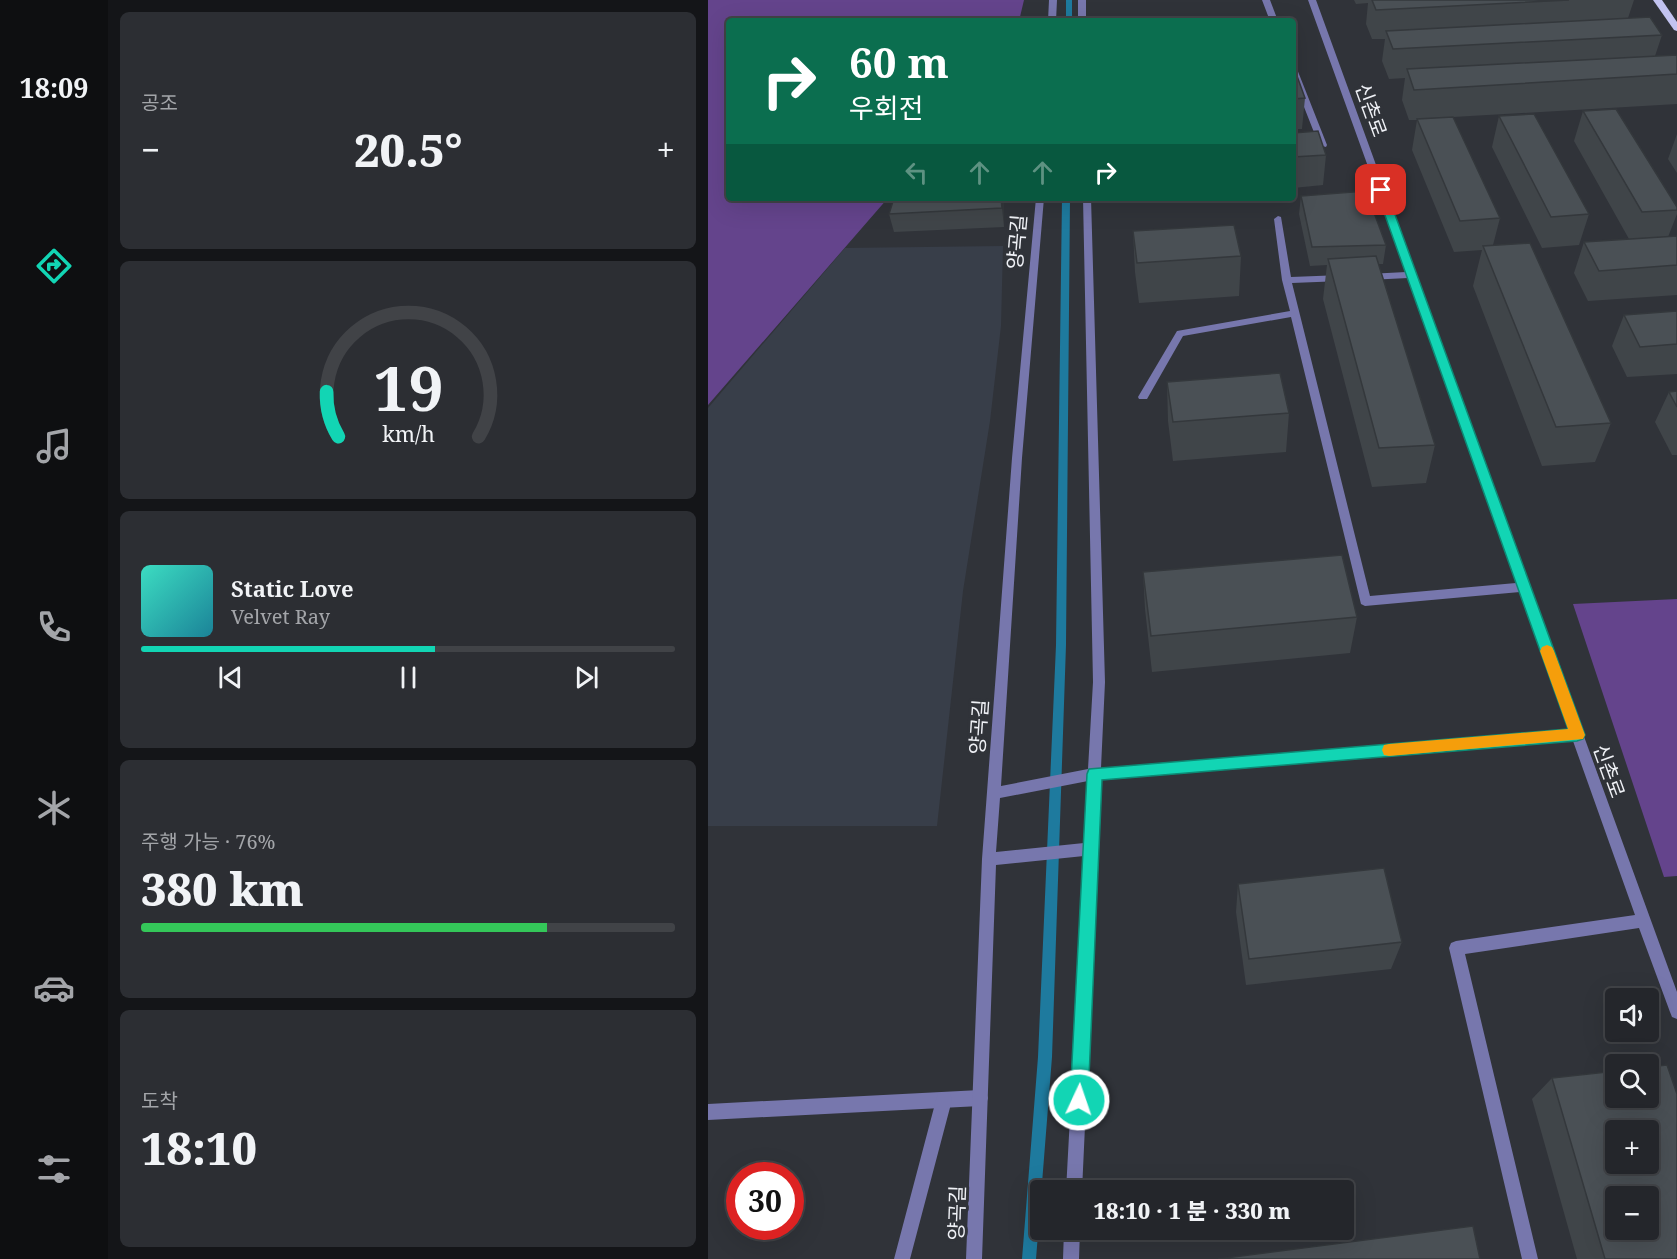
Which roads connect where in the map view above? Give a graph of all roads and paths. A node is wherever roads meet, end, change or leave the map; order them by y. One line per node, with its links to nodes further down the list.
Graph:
1 (1053, 0): 6 (street)
2 (1082, 0): 7 (street)
3 (1266, 0): 8 (street)
4 (1312, 0): 15 (street, 신촌로)
5 (1656, 0): 9 (main road)
6 (1052, 18)
7 (1082, 18)
8 (1273, 18)
9 (1677, 28)
10 (1296, 77): 11 (street)
11 (1323, 145)
12 (1040, 201): 22 (street, 양곡길)
13 (1087, 201): 21 (street)
14 (1278, 219): 16 (street)
15 (1411, 275): 16 (street); 19 (street, 신촌로)
16 (1287, 280): 17 (street)
17 (1294, 313): 18 (street); 19 (street)
18 (1143, 397)
19 (1524, 587): 20 (street, 신촌로)
20 (1577, 735): 21 (street); 25 (street, 신촌로)
21 (1095, 774): 22 (street); 23 (street)
22 (994, 793): 24 (street, 양곡길)
23 (1091, 849): 24 (street); 30 (street)
24 (989, 859): 27 (street, 양곡길)
25 (1644, 920): 26 (street, 신촌로); 35 (street)
26 (1677, 1012)
27 (980, 1098): 28 (street); 33 (street, 양곡길)
28 (944, 1100): 29 (street); 32 (street)
29 (708, 1112)
30 (1075, 1180)
31 (1072, 1240): 34 (street)
32 (902, 1259)
33 (975, 1259)
34 (1071, 1259)
35 (1530, 1259)

